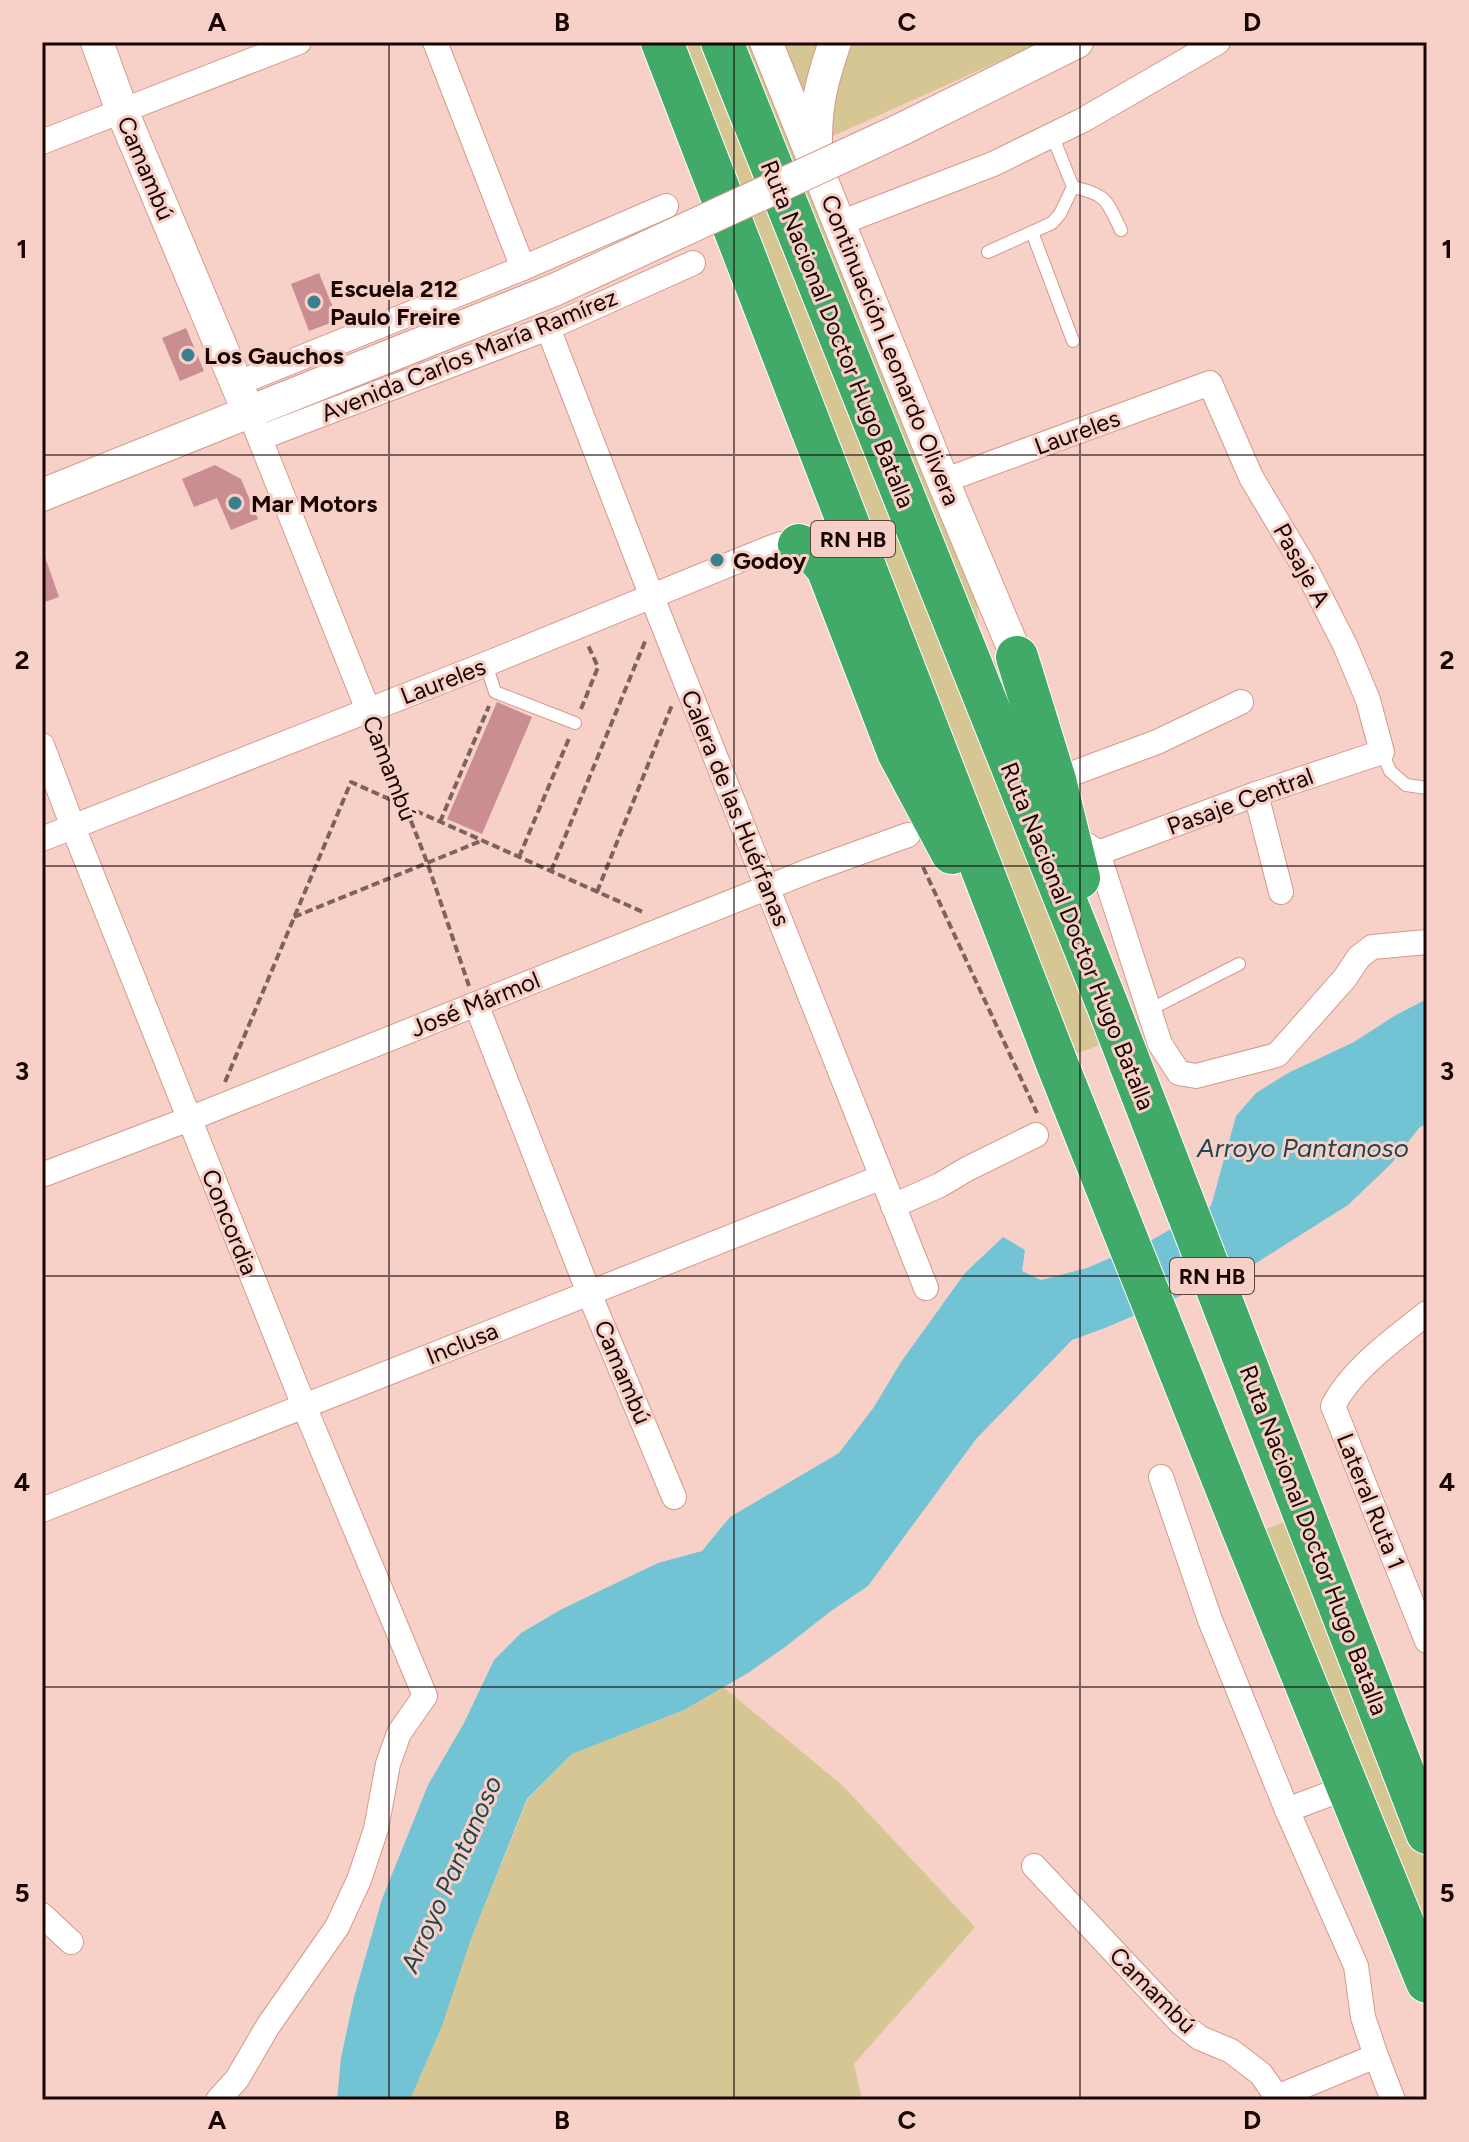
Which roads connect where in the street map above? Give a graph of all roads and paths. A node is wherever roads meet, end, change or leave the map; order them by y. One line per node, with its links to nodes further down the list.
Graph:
1 (97, 42): 10 (main road, Camambú)
2 (299, 42): 10 (street)
3 (435, 42): 19 (street)
4 (662, 42): 61 (highway, RN HB)
5 (722, 42): 59 (highway, Ruta Nacional Doctor Hugo Batalla / RN HB)
6 (766, 42): 13 (main road, Continuación Leonardo Olivera)
7 (835, 42): 13 (main road)
8 (1218, 42): 11 (street)
9 (1062, 47): 23 (main road, Avenida Carlos María Ramírez, bridge)
10 (122, 111): 12 (street); 23 (main road, Camambú)
11 (1052, 135): 14 (lane); 15 (street)
12 (42, 142)
13 (816, 162): 15 (main road, Continuación Leonardo Olivera)
14 (1073, 187): 16 (lane); 17 (lane)
15 (840, 223): 24 (main road, Continuación Leonardo Olivera)
16 (1121, 230)
17 (1032, 232): 18 (lane); 21 (lane)
18 (988, 252)
19 (523, 268): 20 (street, Avenida Carlos María Ramírez); 23 (street, Avenida Carlos María Ramírez)
20 (548, 328): 23 (street, Avenida Carlos María Ramírez); 27 (street, Calera de las Huérfanas)
21 (1073, 341)
22 (1210, 383): 24 (street, Laureles); 37 (street, Pasaje A)
23 (248, 411): 25 (main road, Avenida Carlos María Ramírez); 34 (street, Camambú)
24 (943, 481): 29 (main road, Continuación Leonardo Olivera)
25 (42, 495)
26 (799, 545): 27 (street, Laureles); 61 (highway)
27 (655, 604): 28 (street, Laureles); 31 (street, Calera de las Huérfanas); 50 (path)
28 (579, 627): 30 (street, Laureles); 35 (path)
29 (1017, 657): 38 (highway)
30 (486, 664): 32 (lane); 34 (street, Laureles)
31 (684, 677): 51 (street, Calera de las Huérfanas); 52 (path)
32 (495, 692): 35 (lane); 42 (path)
33 (1241, 702): 38 (street)
34 (368, 710): 41 (path, Camambú); 43 (street, Laureles)
35 (575, 723): 48 (path)
36 (42, 745): 43 (street, Concordia)
37 (1382, 752): 39 (lane); 40 (street, Pasaje Central)
38 (1055, 780): 46 (highway)
39 (1427, 788)
40 (1256, 794): 46 (street, Pasaje Central); 53 (street)
41 (406, 806): 42 (path); 49 (path, Camambú); 54 (path)
42 (440, 822): 47 (path)
43 (73, 827): 45 (street, Laureles); 63 (street, Concordia)
44 (908, 835): 51 (street, José Mármol); 64 (path)
45 (42, 839)
46 (1082, 840): 59 (highway); 60 (street)
47 (481, 841): 48 (path); 49 (path)
48 (519, 857): 50 (path)
49 (427, 862): 54 (path); 58 (path, Camambú)
50 (551, 872): 52 (path)
51 (767, 888): 55 (street, José Mármol); 66 (street, Calera de las Huérfanas)
52 (597, 892): 55 (path)
53 (1281, 892)
54 (294, 917): 62 (path)
55 (673, 926): 58 (street, José Mármol)
56 (1427, 942): 60 (street)
57 (1239, 964): 60 (lane)
58 (476, 1004): 62 (street, José Mármol); 69 (street, Camambú)
59 (1107, 1004): 78 (highway, Ruta Nacional Doctor Hugo Batalla / RN HB)
60 (1149, 1010)
61 (1052, 1051): 76 (highway, RN HB)
62 (215, 1108): 63 (street, José Mármol)
63 (189, 1119): 65 (street, José Mármol); 71 (street, Concordia)
64 (1036, 1135): 67 (street)
65 (42, 1175)
66 (882, 1177): 67 (street, Calera de las Huérfanas); 69 (street, Inclusa)
67 (893, 1206): 68 (street, Calera de las Huérfanas)
68 (926, 1288)
69 (589, 1293): 71 (street, Inclusa); 73 (street, Camambú)
70 (1427, 1313): 75 (street, Lateral Ruta 1)
71 (304, 1406): 74 (street, Inclusa); 85 (street, Concordia)
72 (1161, 1477): 77 (street)
73 (674, 1497)
74 (42, 1510)
75 (1427, 1641)
76 (1348, 1787): 77 (street); 82 (highway, RN HB)
77 (1287, 1810): 83 (street)
78 (1427, 1833)
79 (1034, 1866): 84 (street, Camambú)
80 (42, 1915): 81 (street)
81 (71, 1942)
82 (1427, 1982)
83 (1376, 2056): 84 (street); 86 (street)
84 (1275, 2098)
85 (218, 2100)
86 (1393, 2100)

